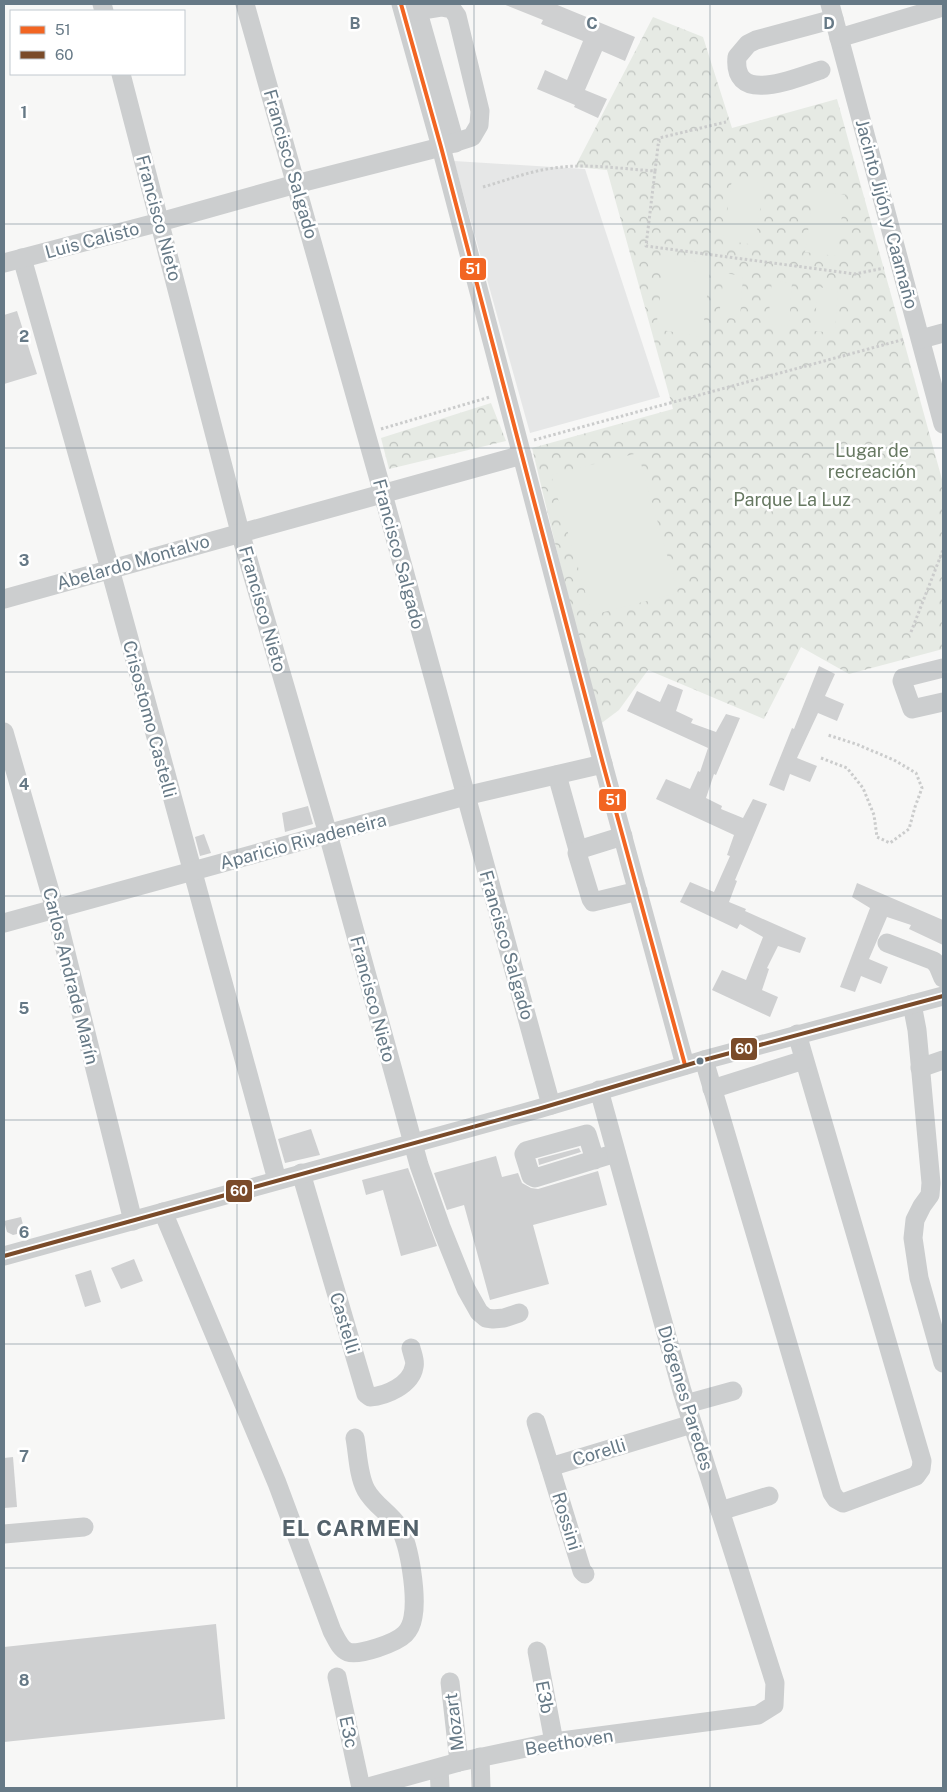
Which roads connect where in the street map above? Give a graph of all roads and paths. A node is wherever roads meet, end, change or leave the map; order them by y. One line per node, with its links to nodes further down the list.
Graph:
1 (245, 4): 10 (street, Francisco Salgado)
2 (943, 7): 4 (street)
3 (408, 10): 8 (street); 8 (street, Luis Calisto)
4 (842, 28): 5 (street); 17 (street, Jacinto Jijón y Caamaño)
5 (821, 70)
6 (121, 75): 12 (street, Francisco Nieto)
7 (726, 122): 9 (path)
8 (448, 145): 10 (street, Luis Calisto); 22 (street)
9 (654, 171): 11 (path); 15 (path)
10 (296, 184): 12 (street, Luis Calisto); 23 (street, Francisco Salgado)
11 (484, 187)
12 (160, 222): 13 (street, Luis Calisto); 24 (street, Francisco Nieto)
13 (22, 258): 14 (street, Luis Calisto); 26 (street, Crisostomo Castelli)
14 (4, 263)
15 (889, 267)
16 (943, 333): 17 (street)
17 (915, 338): 18 (street, Jacinto Jijón y Caamaño); 22 (path)
18 (939, 393): 20 (street, Jacinto Jijón y Caamaño)
19 (498, 395): 21 (path)
20 (943, 424)
21 (375, 431)
22 (524, 449): 23 (street, Abelardo Montalvo); 34 (street)
23 (383, 494): 24 (street, Abelardo Montalvo); 36 (street, Francisco Salgado)
24 (240, 532): 26 (street, Abelardo Montalvo); 37 (street, Francisco Nieto)
25 (943, 550): 28 (path)
26 (110, 569): 27 (street, Abelardo Montalvo); 40 (street, Crisostomo Castelli)
27 (4, 599)
28 (912, 632)
29 (943, 668): 30 (street)
30 (943, 702)
31 (4, 732): 42 (street, Carlos Andrade Marín)
32 (828, 735): 33 (path)
33 (821, 758)
34 (603, 764): 35 (street, Aparicio Rivadeneira); 38 (street)
35 (557, 774): 36 (street, Aparicio Rivadeneira); 39 (street)
36 (465, 796): 37 (street, Aparicio Rivadeneira); 56 (street, Francisco Salgado)
37 (328, 834): 40 (street, Aparicio Rivadeneira); 57 (street, Francisco Nieto)
38 (623, 836): 39 (street); 41 (street)
39 (578, 850): 41 (street)
40 (191, 872): 42 (street, Aparicio Rivadeneira); 61 (street, Crisostomo Castelli)
41 (638, 891): 52 (street)
42 (55, 909): 43 (street, Aparicio Rivadeneira); 63 (street, Carlos Andrade Marín)
43 (4, 923)
44 (887, 944): 45 (street)
45 (943, 978)
46 (943, 996): 47 (street)
47 (912, 1004): 48 (street); 53 (street)
48 (797, 1034): 49 (street); 50 (street)
49 (704, 1060): 52 (street); 54 (street)
50 (804, 1060): 54 (street); 54 (street)
51 (943, 1060): 53 (street)
52 (685, 1065): 55 (street)
53 (920, 1068): 67 (street)
54 (712, 1089)
55 (599, 1090): 56 (street); 58 (street, Diógenes Paredes)
56 (551, 1105): 57 (street)
57 (412, 1143): 60 (street); 65 (street, Francisco Nieto)
58 (616, 1153): 59 (street); 69 (street, Diógenes Paredes)
59 (595, 1160)
60 (301, 1173): 61 (street); 66 (street, Castelli)
61 (277, 1180): 62 (street)
62 (163, 1212): 63 (street); 72 (street)
63 (133, 1221): 64 (street)
64 (4, 1256)
65 (519, 1313)
66 (411, 1348)
67 (943, 1363)
68 (733, 1391): 69 (street)
69 (686, 1404): 71 (street, Diógenes Paredes)
70 (536, 1422): 73 (street, Corelli)
71 (692, 1424): 73 (street, Corelli); 75 (street, Diógenes Paredes)
72 (355, 1438)
73 (550, 1467): 78 (street, Rossini)
74 (768, 1496): 75 (street)
75 (720, 1511): 82 (street, Diógenes Paredes)
76 (84, 1527): 77 (street)
77 (4, 1534)
78 (585, 1574)
79 (537, 1651): 83 (street, E3b)
80 (337, 1677): 87 (street, E3c)
81 (450, 1682): 85 (street, Mozart)
82 (774, 1704): 83 (street, Beethoven)
83 (554, 1742): 84 (street, Beethoven)
84 (480, 1757): 85 (street, Beethoven); 90 (street)
85 (459, 1762): 86 (street, Beethoven)
86 (439, 1768): 88 (street, Beethoven); 89 (street)
87 (361, 1788)
88 (364, 1788)
89 (440, 1788)
90 (481, 1788)

